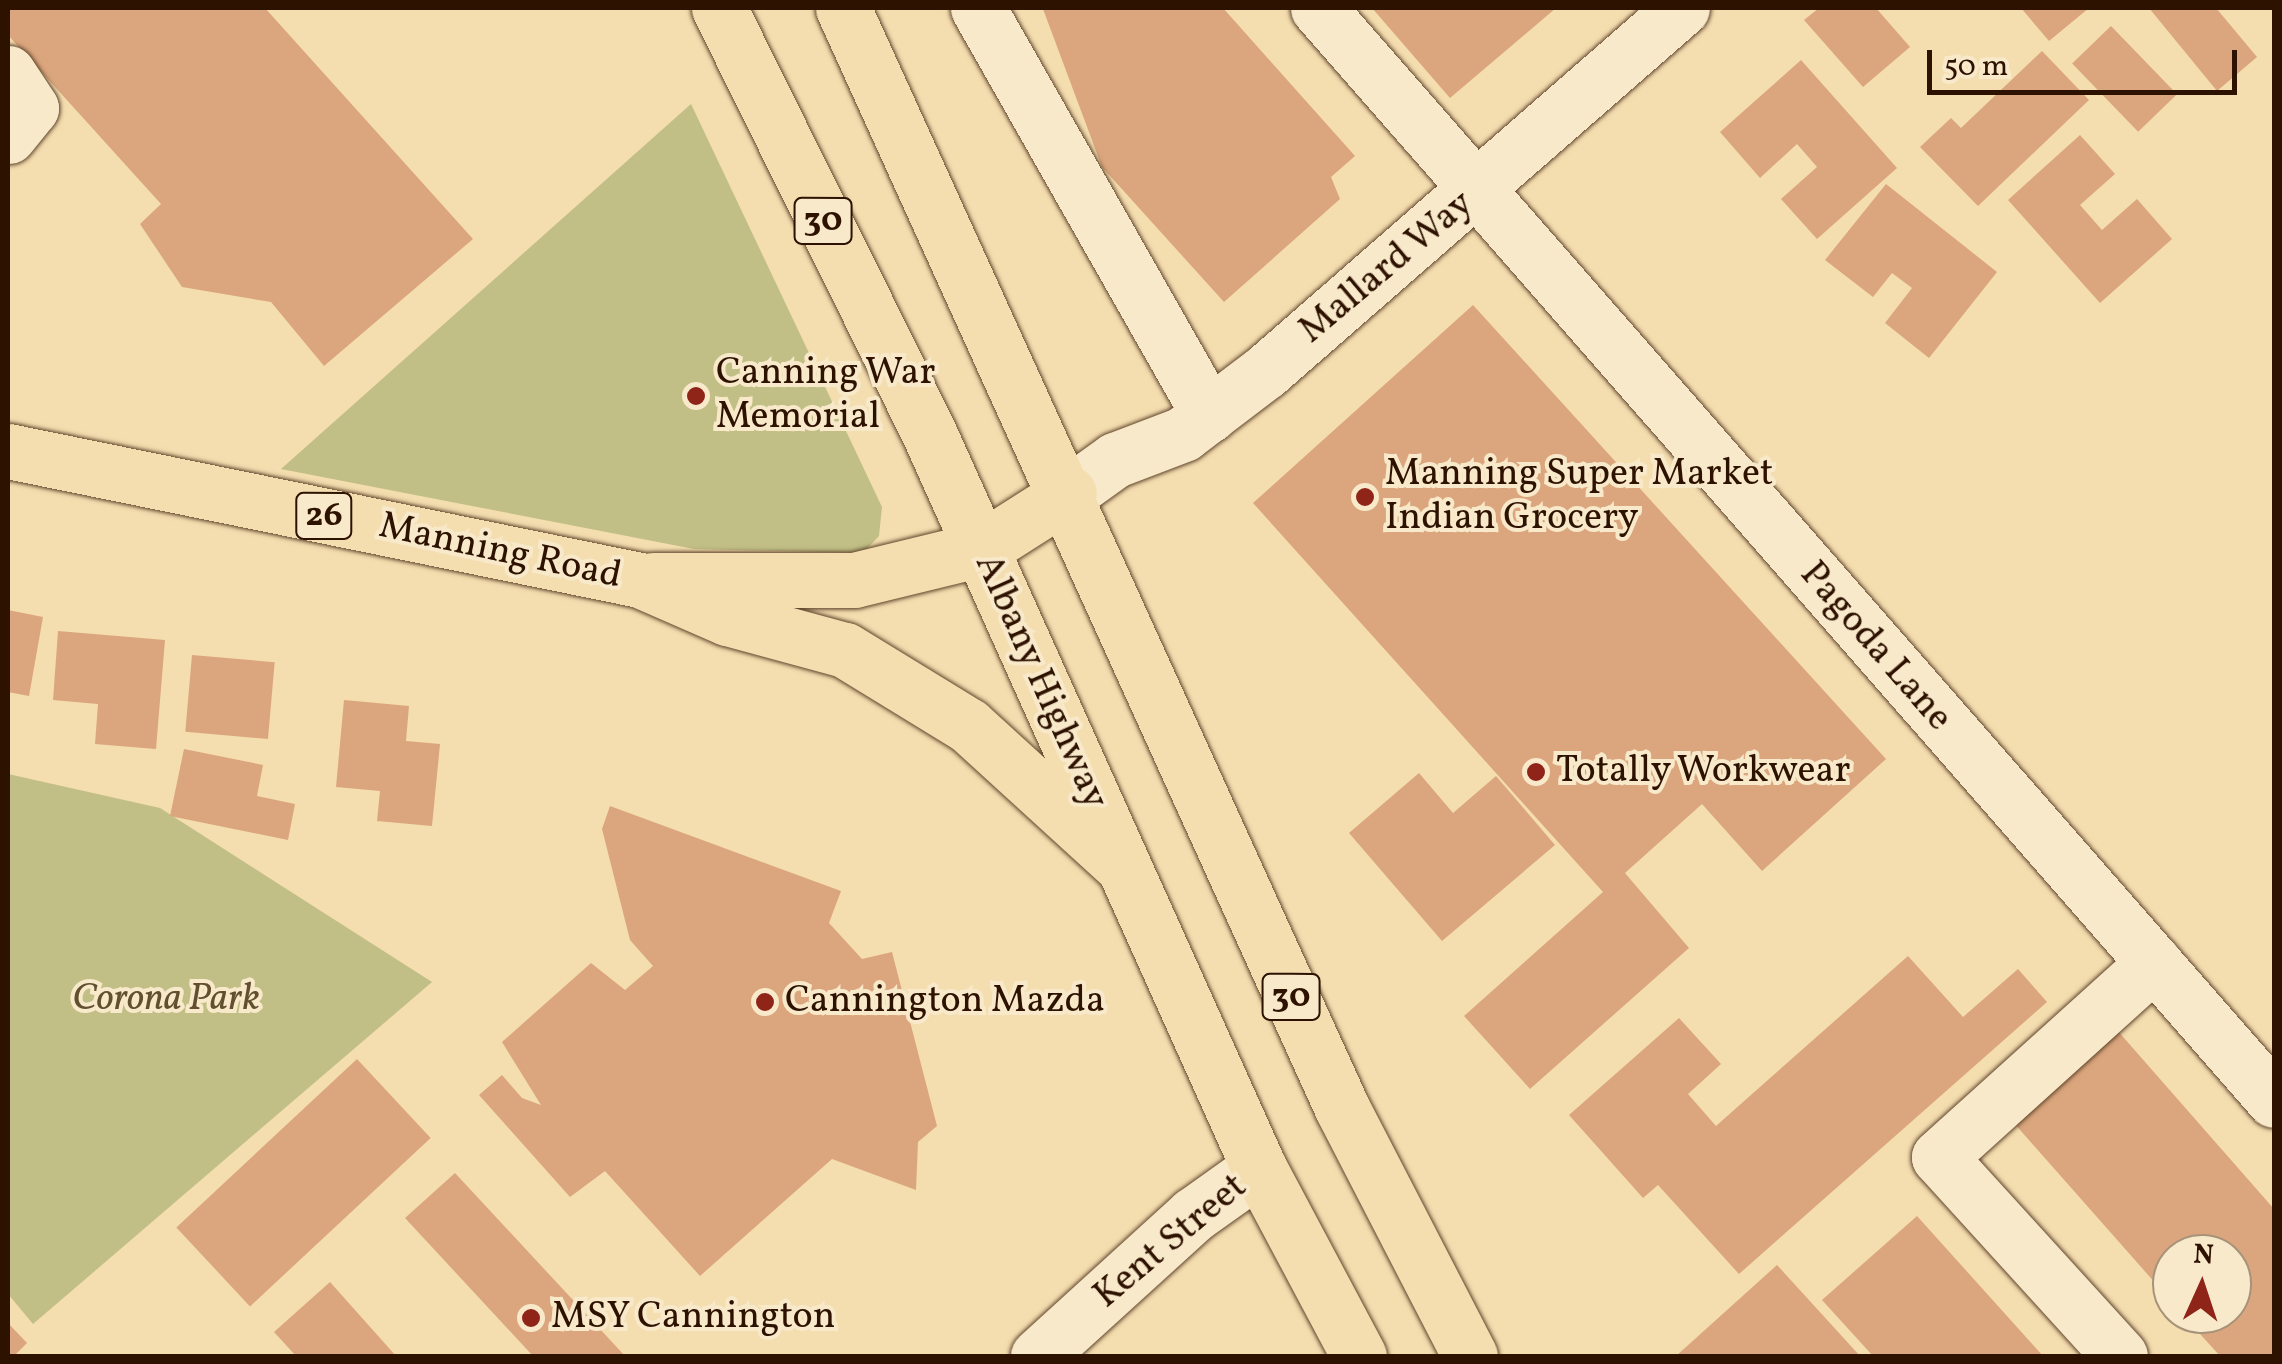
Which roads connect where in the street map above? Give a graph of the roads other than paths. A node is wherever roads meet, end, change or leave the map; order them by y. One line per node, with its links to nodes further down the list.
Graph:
1 (719, 8): 12 (main road, Albany Highway / 30)
2 (843, 8): 11 (main road, 30)
3 (1318, 8): 8 (street, Pagoda Lane)
4 (1655, 16): 8 (street, Mallard Way)
5 (999, 18): 9 (street)
6 (8, 73): 7 (street)
7 (8, 136)
8 (1475, 194): 9 (street, Mallard Way); 15 (street, Pagoda Lane)
9 (1196, 425): 11 (street, Mallard Way)
10 (8, 451): 13 (main road, Manning Road / 26)
11 (1068, 493): 12 (main road, Manning Road / 26); 20 (main road, 30)
12 (981, 549): 13 (main road, Manning Road / 26); 14 (main road, Albany Highway / 30)
13 (640, 580): 14 (main road, Manning Road / 26)
14 (1120, 864): 17 (main road, Albany Highway / 30)
15 (2154, 963): 16 (street, Pagoda Lane); 21 (street)
16 (2274, 1100)
17 (1260, 1168): 18 (street, Kent Street); 19 (main road, Albany Highway / 30)
18 (1038, 1356)
19 (1358, 1356)
20 (1470, 1356)
21 (2120, 1356)

